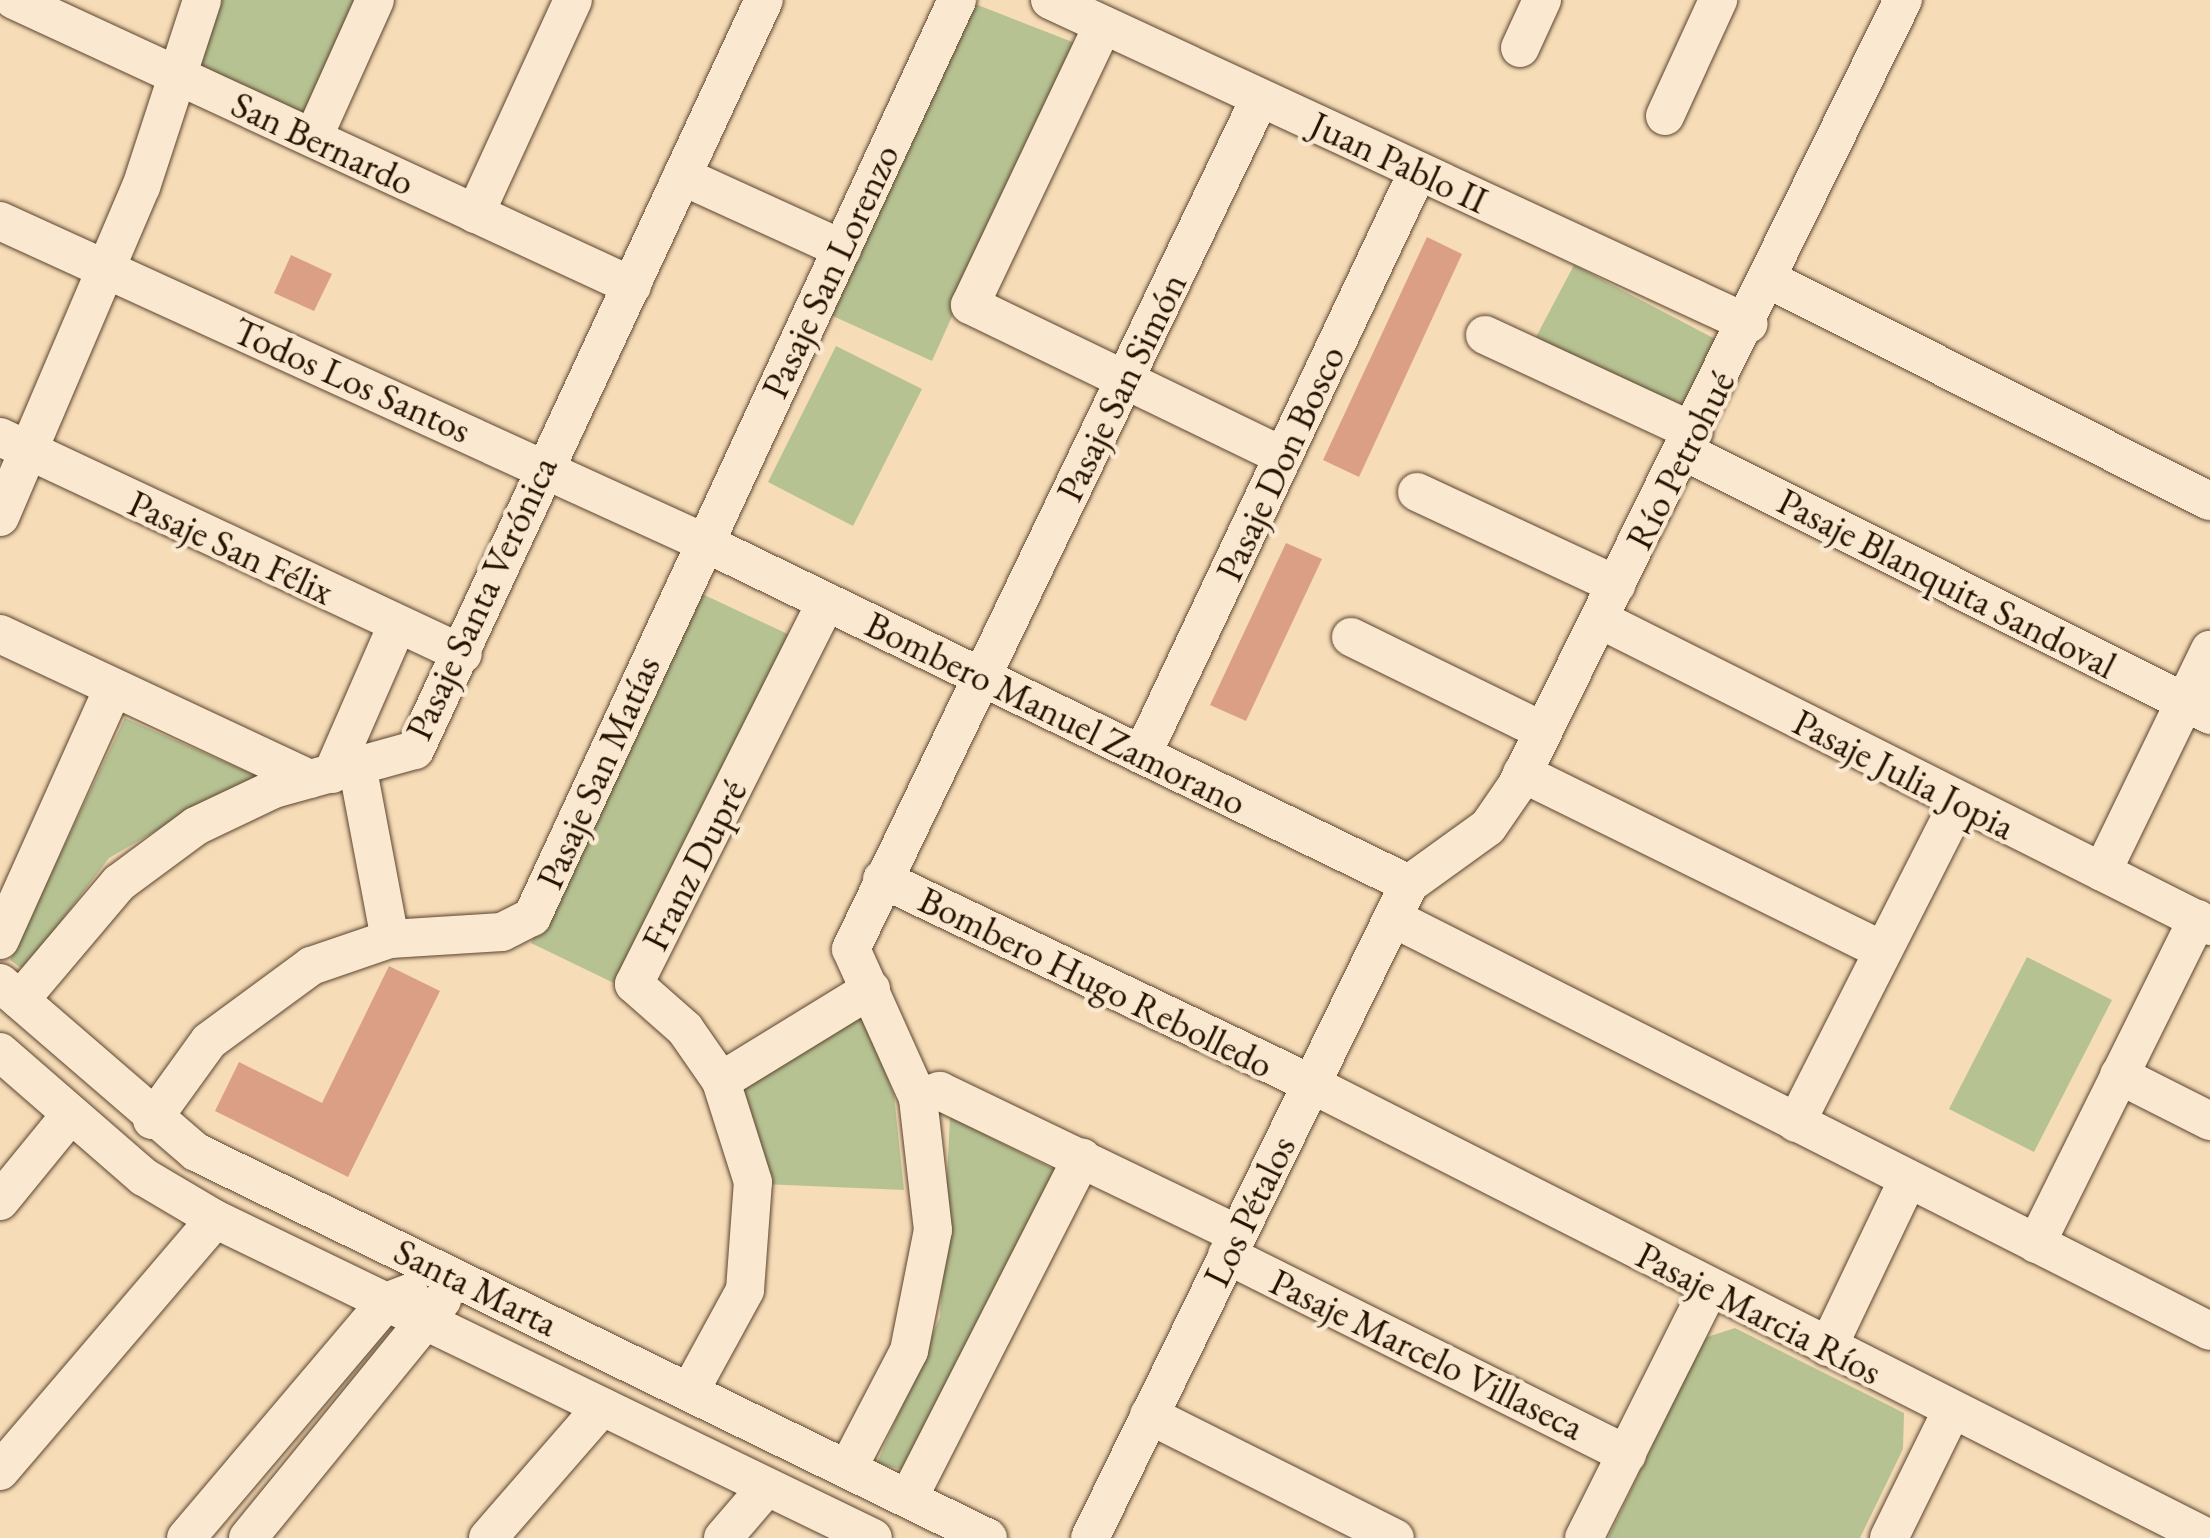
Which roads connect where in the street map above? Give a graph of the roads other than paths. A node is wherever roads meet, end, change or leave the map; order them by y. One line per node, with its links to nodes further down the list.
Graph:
1 (15, 0): 13 (street, San Bernardo)
2 (202, 0): 13 (street)
3 (374, 0): 16 (street)
4 (573, 0): 19 (street)
5 (764, 0): 18 (street, Pasaje Santa Verónica)
6 (957, 0): 21 (street, Pasaje San Lorenzo)
7 (1050, 0): 11 (street, Juan Pablo II)
8 (1542, 0): 12 (street)
9 (1718, 0): 15 (street)
10 (1903, 0): 23 (street, Río Petrohué)
11 (1102, 24): 14 (street, Juan Pablo II); 27 (street)
12 (1520, 48)
13 (179, 76): 16 (street, San Bernardo); 22 (street)
14 (1260, 98): 17 (street, Juan Pablo II); 27 (street, Pasaje San Simón)
15 (1664, 116)
16 (312, 138): 19 (street, San Bernardo)
17 (1418, 170): 25 (street, Juan Pablo II); 30 (street, Pasaje Don Bosco)
18 (682, 176): 21 (street); 24 (street, Pasaje Santa Verónica)
19 (475, 214): 24 (street, San Bernardo)
20 (0, 221): 22 (street, Todos Los Santos)
21 (842, 249): 35 (street, Pasaje San Lorenzo)
22 (106, 268): 29 (street); 31 (street, Todos Los Santos)
23 (1770, 280): 25 (street, Río Petrohué); 33 (street)
24 (632, 286): 31 (street, Pasaje Santa Verónica)
25 (1749, 324): 28 (street, Río Petrohué)
26 (1485, 335): 28 (street, Pasaje Blanquita Sandoval)
27 (1126, 382): 30 (street); 44 (street, Pasaje San Simón)
28 (1689, 442): 36 (street, Río Petrohué); 46 (street, Pasaje Blanquita Sandoval)
29 (15, 444): 34 (street); 39 (street, Pasaje San Félix)
30 (1283, 456): 48 (street, Pasaje Don Bosco)
31 (544, 467): 35 (street, Todos Los Santos); 43 (street, Pasaje Santa Verónica)
32 (1417, 492): 36 (street)
33 (2210, 501)
34 (0, 517)
35 (702, 542): 37 (street, Bombero Manuel Zamorano); 57 (street, Pasaje San Matías)
36 (1616, 584): 38 (street, Río Petrohué)
37 (826, 602): 44 (street, Bombero Manuel Zamorano); 64 (street, Franz Dupré)
38 (1599, 620): 47 (street, Río Petrohué); 51 (street, Pasaje Julia Jopia)
39 (397, 625): 43 (street, Pasaje San Félix); 50 (street)
40 (0, 634): 45 (street)
41 (1351, 637): 47 (street)
42 (2210, 650): 46 (street)
43 (463, 654): 50 (street, Pasaje Santa Verónica)
44 (978, 675): 48 (street, Bombero Manuel Zamorano); 53 (street, Pasaje San Simón)
45 (113, 688): 50 (street); 58 (street)
46 (2197, 709): 52 (street)
47 (1543, 732): 49 (street, Río Petrohué)
48 (1142, 755): 54 (street, Bombero Manuel Zamorano)
49 (1522, 773): 54 (street, Río Petrohué); 59 (street)
50 (333, 774): 57 (street); 61 (street, Pasaje Santa Verónica)
51 (1959, 802): 52 (street, Pasaje Julia Jopia); 59 (street)
52 (2102, 872): 56 (street, Pasaje Julia Jopia)
53 (882, 880): 60 (street, Pasaje San Simón); 65 (street, Bombero Hugo Rebolledo)
54 (1409, 884): 55 (street, Los Pétalos)
55 (1393, 918): 65 (street, Los Pétalos); 70 (street)
56 (2203, 923): 63 (street)
57 (390, 939): 68 (street, Pasaje San Matías)
58 (0, 940)
59 (1883, 951): 70 (street)
60 (871, 990): 64 (street); 66 (street)
61 (10, 991): 68 (street, Santa Marta)
62 (0, 1052): 67 (street, Santa Marta)
63 (2119, 1075): 69 (street); 76 (street)
64 (721, 1081): 83 (street, Franz Dupré)
65 (1311, 1084): 75 (street, Los Pétalos); 78 (street, Pasaje Marcia Ríos)
66 (918, 1098): 71 (street, Pasaje Marcelo Villaseca); 88 (street)
67 (71, 1114): 73 (street); 74 (street, Santa Marta)
68 (152, 1120): 77 (street, Santa Marta)
69 (2210, 1121)
70 (1796, 1123): 72 (street)
71 (1082, 1157): 75 (street, Pasaje Marcelo Villaseca); 91 (street)
72 (1908, 1179): 76 (street); 82 (street)
73 (0, 1201)
74 (215, 1219): 79 (street, Santa Marta); 89 (street)
75 (1232, 1244): 86 (street, Los Pétalos); 87 (street, Pasaje Marcelo Villaseca)
76 (2036, 1244): 81 (street)
77 (452, 1275): 79 (street); 80 (street); 83 (street, Santa Marta)
78 (1708, 1288): 82 (street, Pasaje Marcia Ríos); 87 (street)
79 (386, 1302): 80 (street, Santa Marta); 92 (street)
80 (432, 1323): 84 (street, Santa Marta); 93 (street)
81 (2210, 1331)
82 (1828, 1347): 85 (street, Pasaje Marcia Ríos)
83 (690, 1391): 88 (street, Santa Marta)
84 (602, 1407): 90 (street, Santa Marta); 94 (street)
85 (1952, 1410): 101 (street); 102 (street, Pasaje Marcia Ríos)
86 (1149, 1415): 98 (street, Los Pétalos); 99 (street)
87 (1627, 1454): 100 (street)
88 (848, 1468): 91 (street, Santa Marta)
89 (0, 1471)
90 (766, 1488): 95 (street); 96 (street, Santa Marta)
91 (909, 1497): 97 (street, Santa Marta)
92 (186, 1538)
93 (248, 1538)
94 (488, 1538)
95 (723, 1538)
96 (873, 1538)
97 (988, 1538)
98 (1090, 1538)
99 (1395, 1538)
100 (1584, 1538)
101 (1889, 1538)
102 (2208, 1538)

